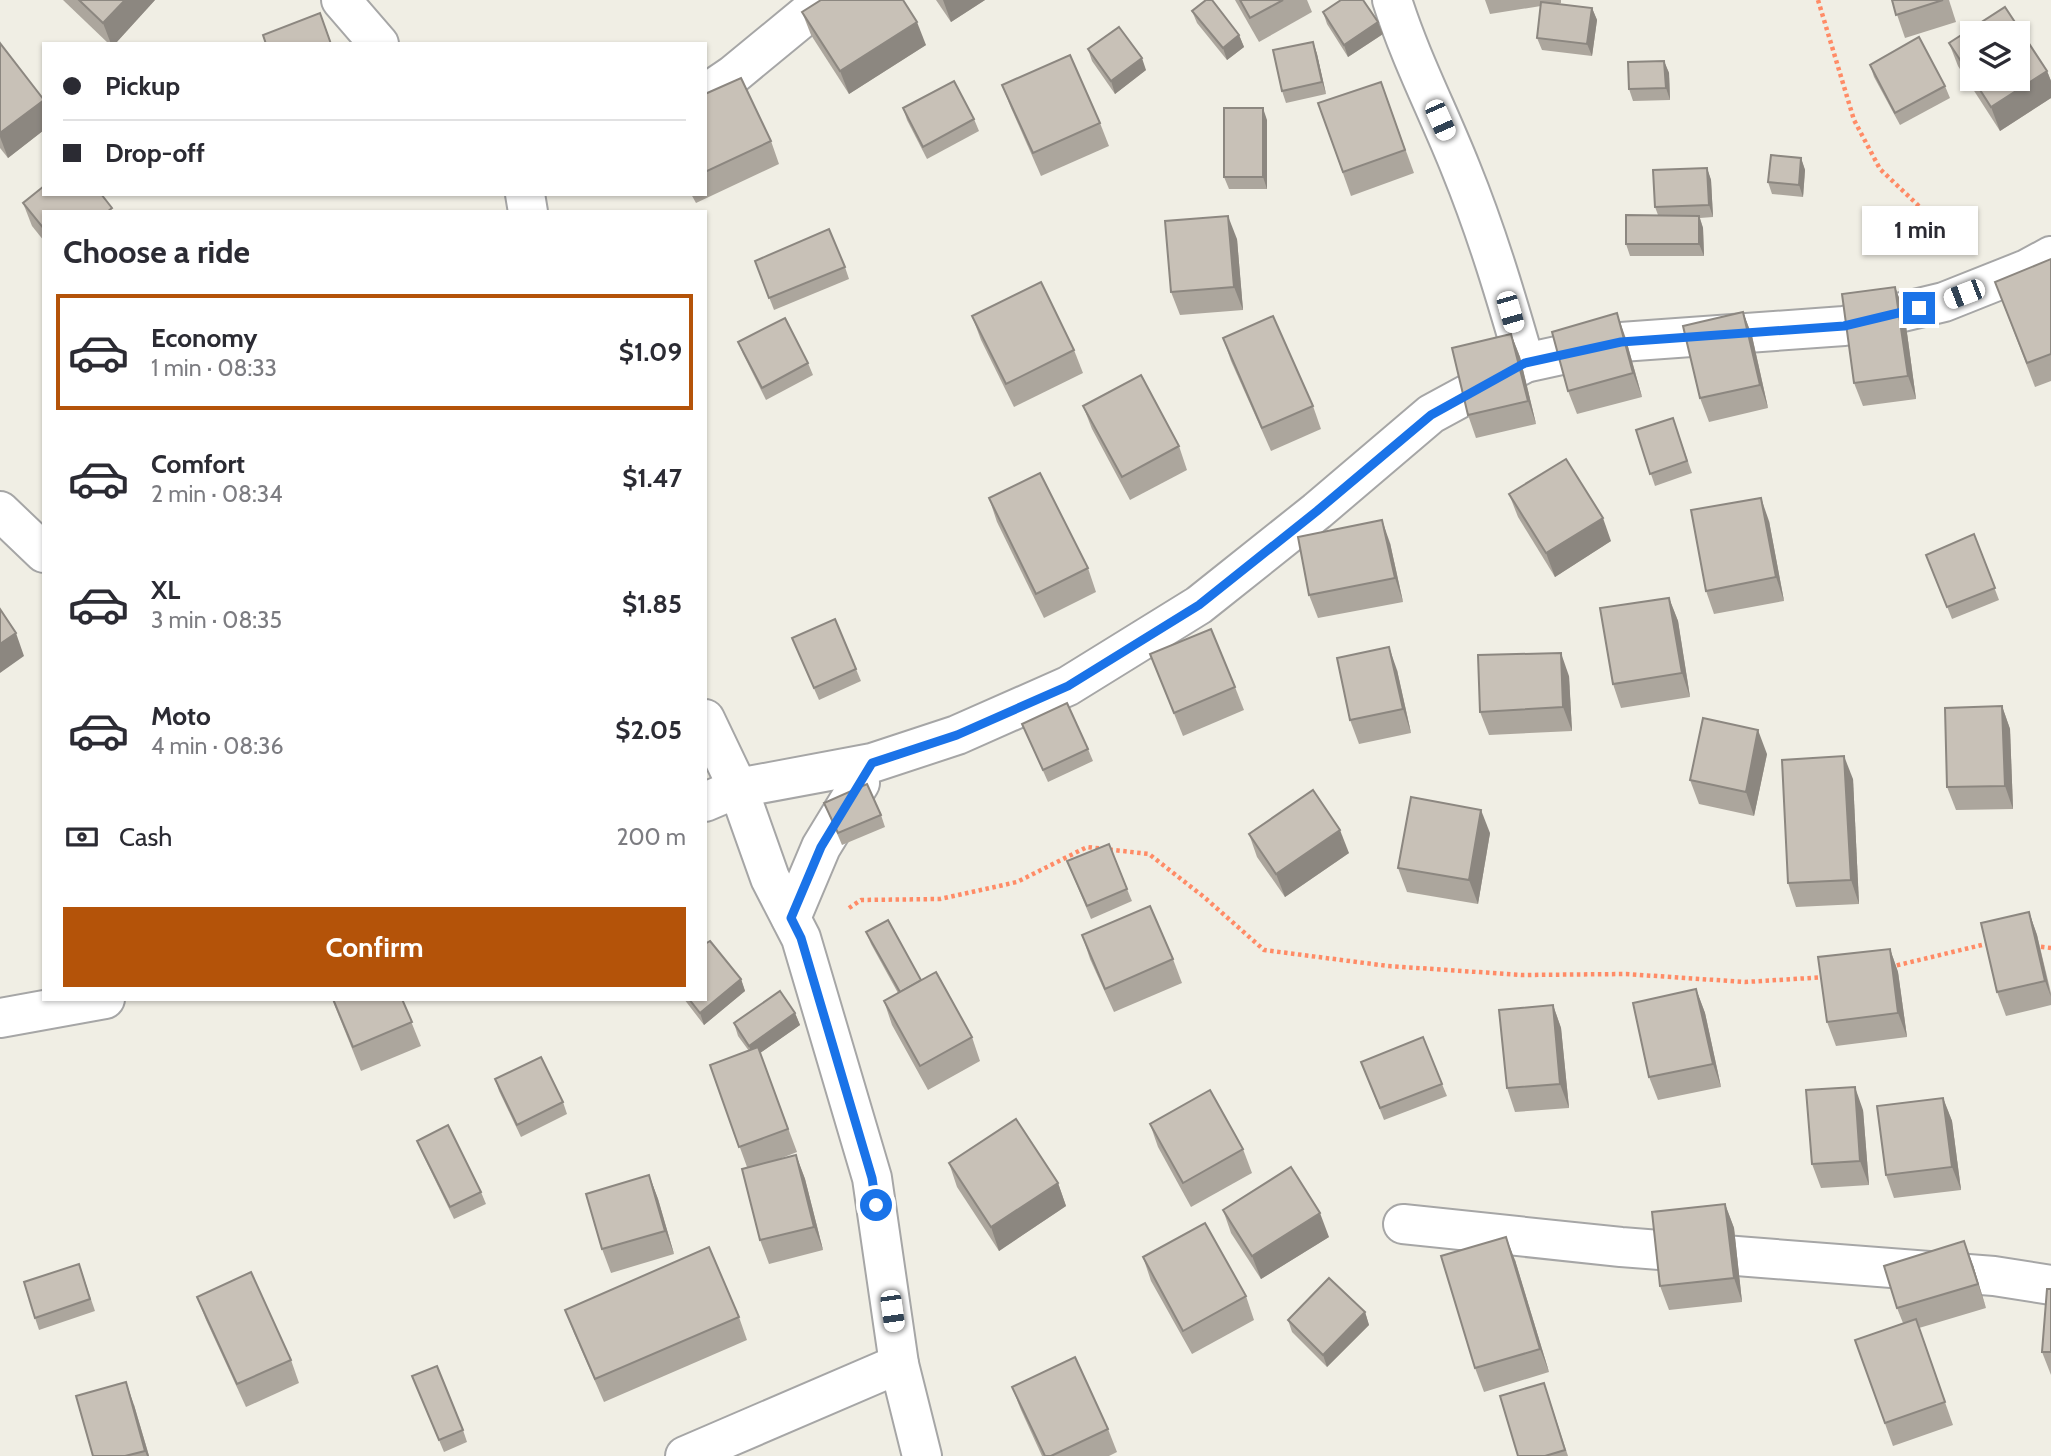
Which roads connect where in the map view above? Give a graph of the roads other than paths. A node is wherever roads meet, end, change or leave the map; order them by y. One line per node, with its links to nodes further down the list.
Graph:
1 (341, 0): 4 (street)
2 (824, 0): 5 (street)
3 (1392, 0): 7 (street)
4 (377, 42)
5 (707, 93)
6 (2039, 263): 7 (street)
7 (1525, 363): 11 (street)
8 (0, 511): 9 (street)
9 (42, 551)
10 (707, 728): 12 (street)
11 (872, 763): 12 (street); 13 (street)
12 (721, 795): 13 (street)
13 (796, 928): 18 (street)
14 (94, 1001): 15 (street)
15 (0, 1018)
16 (1403, 1224): 17 (street)
17 (2051, 1284)
18 (899, 1364): 19 (street); 20 (street)
19 (685, 1456)
20 (922, 1456)

